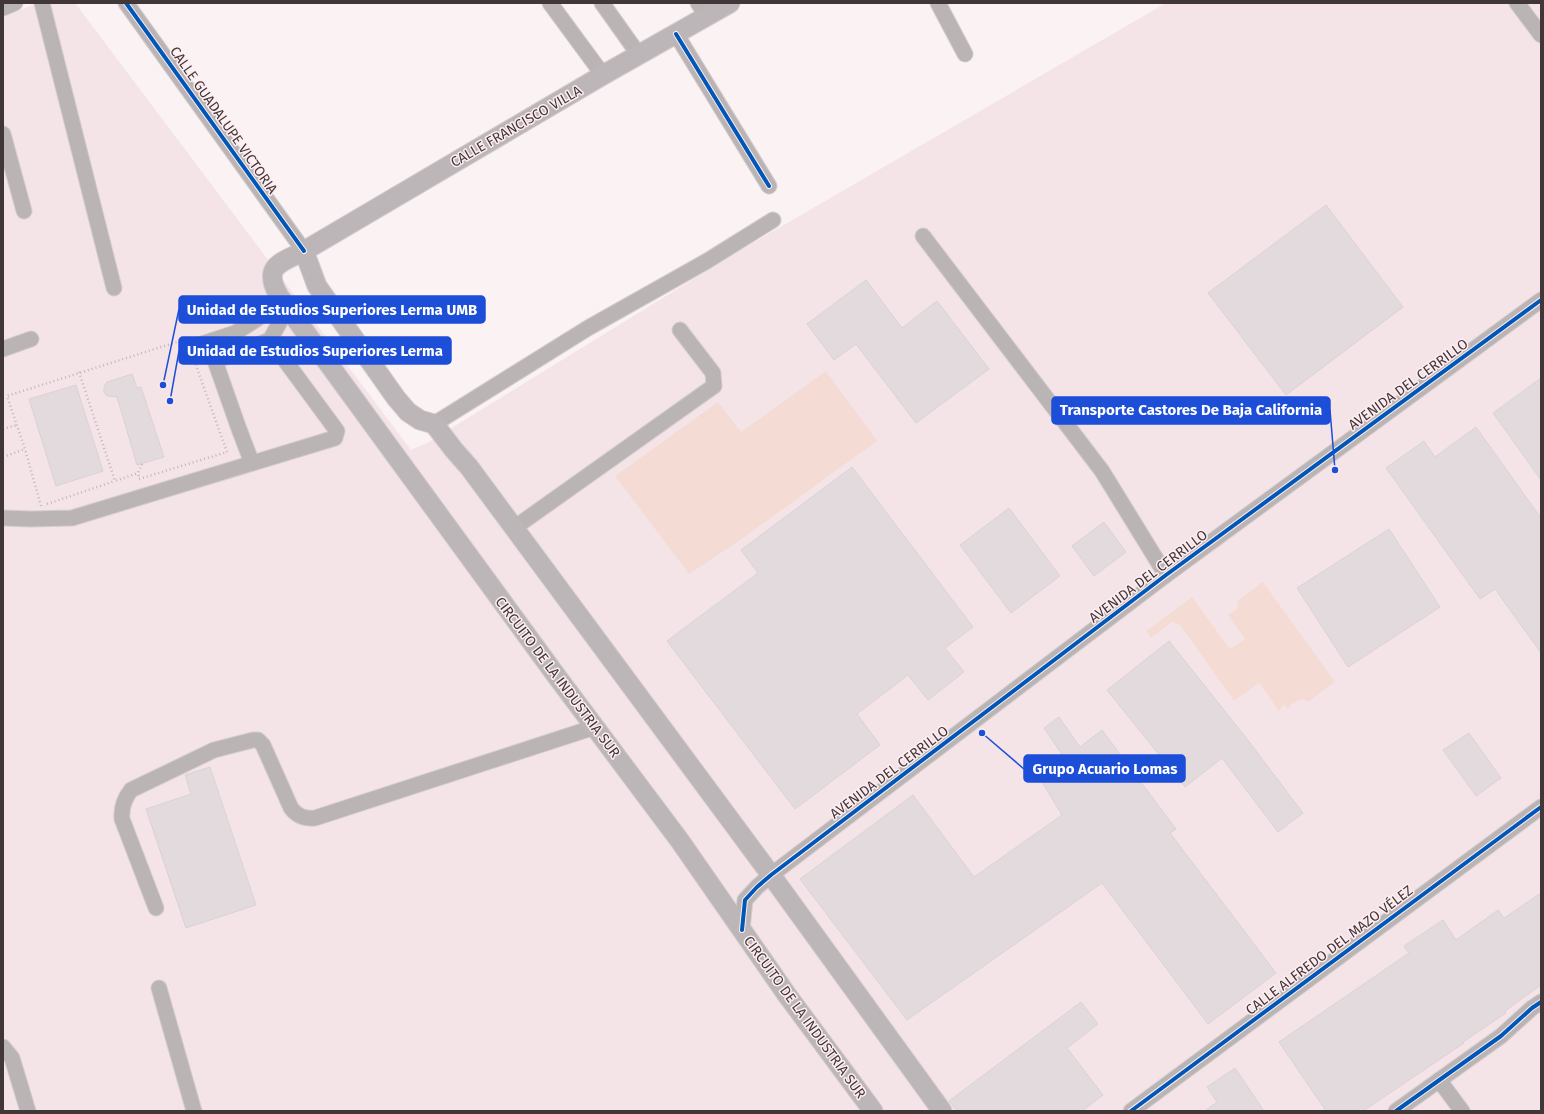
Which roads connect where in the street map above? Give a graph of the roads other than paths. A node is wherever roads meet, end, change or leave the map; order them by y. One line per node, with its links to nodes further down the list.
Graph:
1 (15, 3): 9 (street)
2 (42, 3): 22 (street)
3 (126, 3): 21 (street, CALLE GUADALUPE VICTORIA)
4 (550, 3): 15 (street)
5 (602, 3): 14 (street)
6 (730, 3): 10 (main road, CALLE FRANCISCO VILLA)
7 (938, 3): 13 (street)
8 (1517, 3): 12 (street)
9 (3, 8)
10 (703, 9): 11 (main road, CALLE FRANCISCO VILLA)
11 (676, 34): 14 (main road, CALLE FRANCISCO VILLA); 17 (street)
12 (1541, 35)
13 (965, 54)
14 (639, 55): 15 (main road, CALLE FRANCISCO VILLA)
15 (603, 75): 21 (main road, CALLE FRANCISCO VILLA)
16 (3, 134): 18 (street)
17 (769, 186)
18 (24, 211)
19 (773, 220): 30 (street)
20 (923, 236): 34 (street)
21 (304, 251): 24 (main road, CIRCUITO DE LA INDUSTRIA SUR); 30 (main road)
22 (114, 288)
23 (1541, 300): 34 (street, AVENIDA DEL CERRILLO)
24 (284, 303): 27 (street); 28 (street); 35 (main road, CIRCUITO DE LA INDUSTRIA SUR)
25 (680, 330): 33 (street)
26 (31, 339): 29 (street)
27 (270, 340): 31 (street); 31 (street)
28 (190, 347)
29 (3, 349)
30 (434, 424): 33 (main road)
31 (252, 463): 32 (street)
32 (3, 518)
33 (514, 528): 37 (main road)
34 (1166, 575): 37 (street, AVENIDA DEL CERRILLO)
35 (595, 727): 38 (street); 39 (main road, CIRCUITO DE LA INDUSTRIA SUR)
36 (1541, 807): 48 (street, CALLE ALFREDO DEL MAZO VÉLEZ)
37 (771, 875): 39 (street, AVENIDA DEL CERRILLO); 47 (main road)
38 (156, 908)
39 (742, 930): 46 (main road, CIRCUITO DE LA INDUSTRIA SUR)
40 (159, 988): 45 (street)
41 (1541, 1002): 43 (street)
42 (6, 1055): 44 (street)
43 (1439, 1080): 49 (street); 50 (street)
44 (28, 1111)
45 (194, 1111)
46 (873, 1111)
47 (942, 1111)
48 (1131, 1111)
49 (1396, 1111)
50 (1462, 1111)

